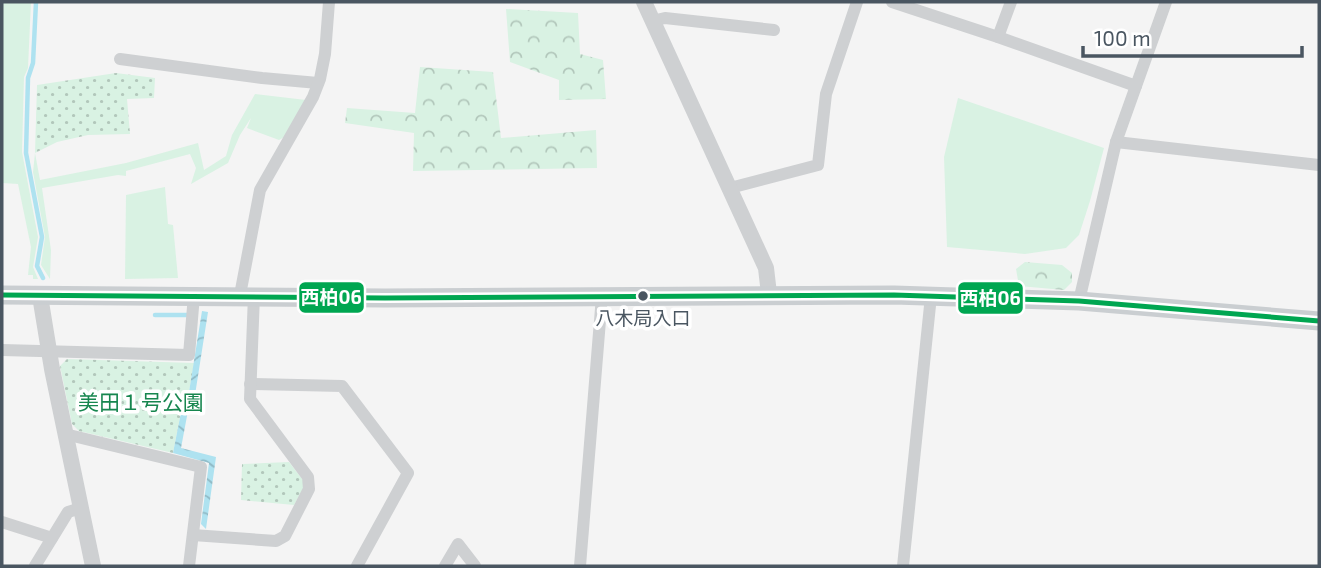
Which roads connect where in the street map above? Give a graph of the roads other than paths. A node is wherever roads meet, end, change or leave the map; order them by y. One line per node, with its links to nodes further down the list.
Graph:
1 (329, 2): 11 (street)
2 (644, 2): 7 (street)
3 (857, 2): 15 (street)
4 (892, 2): 9 (street)
5 (1011, 2): 9 (street)
6 (1166, 2): 12 (street)
7 (652, 20): 8 (street); 15 (street)
8 (774, 30)
9 (999, 37): 12 (street)
10 (120, 59): 11 (street)
11 (318, 83): 19 (street)
12 (1136, 86): 13 (street)
13 (1116, 142): 14 (street); 23 (street)
14 (1319, 165)
15 (730, 188): 16 (street)
16 (769, 294): 21 (main road); 22 (main road)
17 (2, 295): 20 (main road)
18 (194, 295): 19 (main road); 20 (main road); 26 (street)
19 (247, 295): 21 (main road); 27 (street)
20 (40, 296): 26 (street)
21 (602, 296): 39 (street)
22 (931, 296): 23 (main road); 40 (street)
23 (1079, 301): 24 (main road)
24 (1319, 321)
25 (2, 350): 26 (street)
26 (49, 352): 28 (street)
27 (250, 384): 31 (street); 36 (street)
28 (65, 434): 29 (street); 31 (street)
29 (80, 508): 32 (street); 34 (street)
30 (2, 522): 32 (street)
31 (193, 535): 35 (street)
32 (52, 538): 33 (street)
33 (34, 566)
34 (93, 566)
35 (189, 566)
36 (357, 566)
37 (445, 566): 38 (street)
38 (475, 566)
39 (580, 566)
40 (903, 566)

